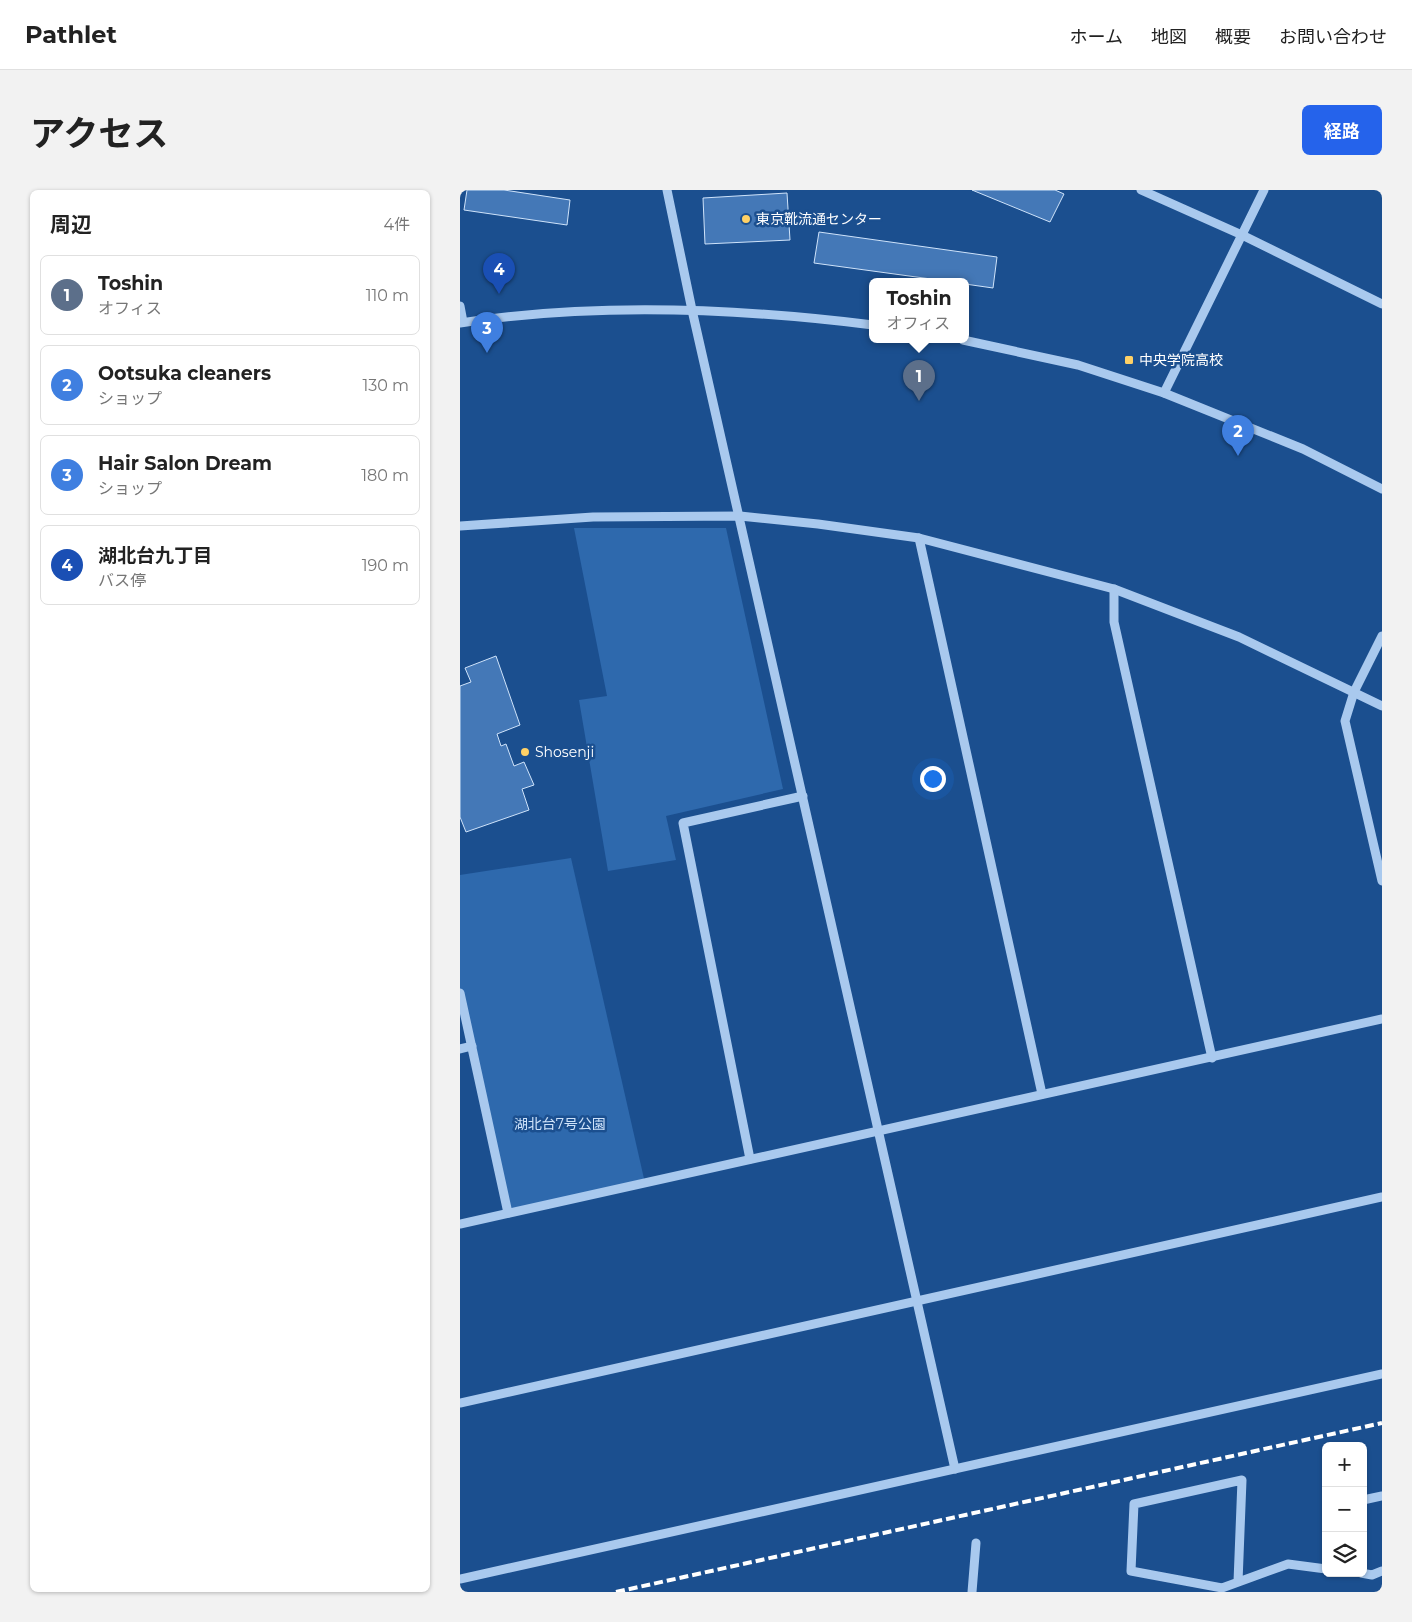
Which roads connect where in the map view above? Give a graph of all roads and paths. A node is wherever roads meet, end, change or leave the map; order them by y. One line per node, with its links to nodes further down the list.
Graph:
1 (667, 190): 7 (street)
2 (1141, 190): 4 (street)
3 (1264, 190): 4 (street)
4 (1242, 235): 5 (street); 11 (street)
5 (1382, 304)
6 (460, 306): 8 (street)
7 (692, 310): 8 (street); 9 (street); 13 (street)
8 (462, 322)
9 (869, 324)
10 (969, 342): 11 (street)
11 (1164, 393): 12 (street)
12 (1382, 489)
13 (740, 516): 14 (street); 15 (street); 20 (street)
14 (460, 526)
15 (919, 538): 16 (street); 27 (street)
16 (1114, 589): 18 (street); 26 (street)
17 (1382, 636): 18 (street)
18 (1354, 692): 19 (street); 21 (street)
19 (1382, 706)
20 (803, 796): 28 (street); 29 (street)
21 (1382, 881)
22 (460, 993): 24 (street)
23 (1382, 1019): 26 (street)
24 (472, 1046): 25 (street); 31 (street)
25 (460, 1049)
26 (1212, 1058): 27 (street)
27 (1042, 1094): 28 (street)
28 (879, 1131): 29 (street); 33 (street)
29 (750, 1159): 31 (street)
30 (1382, 1196): 33 (street)
31 (508, 1213): 32 (street)
32 (460, 1224)
33 (916, 1300): 35 (street); 36 (street)
34 (1382, 1374): 36 (street)
35 (460, 1403)
36 (955, 1469): 43 (street)
37 (1382, 1496): 38 (street)
38 (1367, 1499)
39 (976, 1543): 45 (street)
40 (1322, 1568): 44 (street)
41 (1382, 1571): 42 (street)
42 (1367, 1574)
43 (460, 1579)
44 (1238, 1582): 44 (street)
45 (972, 1592)

